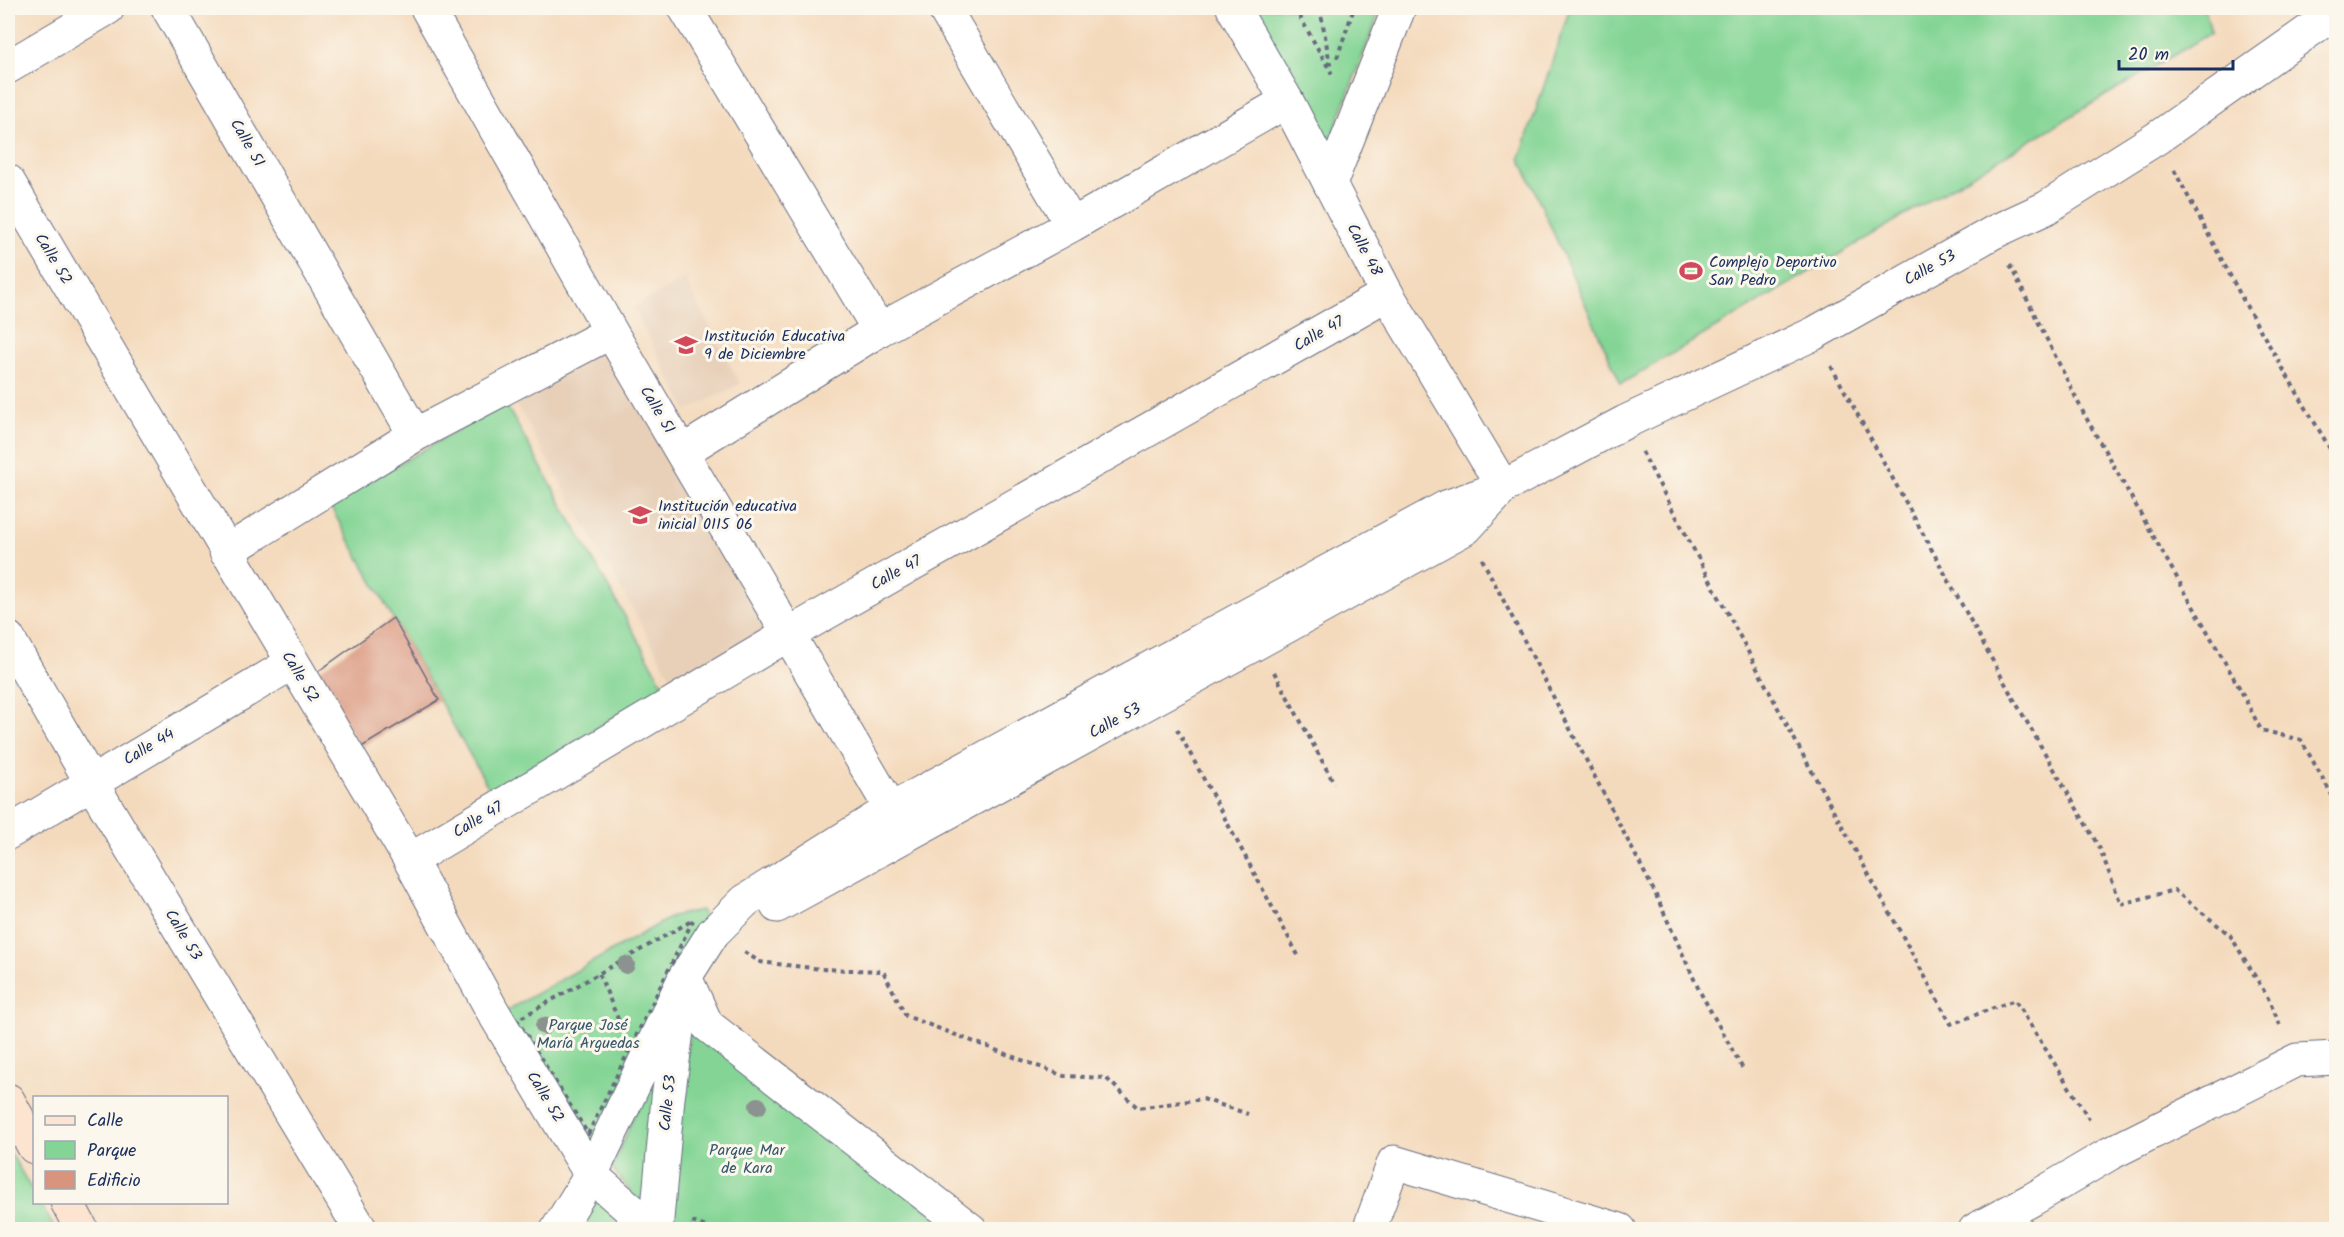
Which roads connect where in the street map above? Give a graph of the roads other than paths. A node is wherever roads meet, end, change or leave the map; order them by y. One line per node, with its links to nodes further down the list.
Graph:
1 (108, 8): 9 (street)
2 (168, 8): 17 (street, Calle 51)
3 (427, 8): 16 (street, Calle 51)
4 (686, 8): 15 (street)
5 (944, 8): 13 (street)
6 (1233, 8): 10 (street, Calle 48)
7 (1399, 8): 12 (street)
8 (2337, 12): 19 (street, Calle 53)
9 (8, 67)
10 (1287, 101): 12 (street, Calle 48); 13 (street)
11 (8, 182): 20 (street, Calle 52)
12 (1330, 184): 14 (street, Calle 48)
13 (1072, 225): 15 (street)
14 (1387, 294): 19 (street, Calle 48); 21 (street, Calle 47)
15 (879, 330): 18 (street)
16 (611, 332): 17 (street); 18 (street, Calle 51)
17 (415, 435): 20 (street)
18 (682, 452): 21 (street, Calle 51)
19 (1503, 487): 25 (street, Calle 53); 28 (street, Calle 53)
20 (226, 552): 23 (street, Calle 52)
21 (789, 633): 25 (street, Calle 51); 27 (street, Calle 47)
22 (8, 638): 24 (street, Calle 53)
23 (292, 663): 24 (street, Calle 44); 27 (street, Calle 52)
24 (91, 782): 26 (street, Calle 44); 36 (street, Calle 53)
25 (891, 809): 28 (street, Calle 53)
26 (8, 833)
27 (410, 860): 33 (street, Calle 52)
28 (713, 933): 29 (street, Calle 53)
29 (685, 977): 33 (street, Calle 53); 38 (street, Calle 53); 39 (street)
30 (2337, 1058): 42 (street)
31 (8, 1100): 32 (main road)
32 (33, 1145)
33 (591, 1175): 37 (street, Calle 53); 38 (street, Calle 52)
34 (67, 1204): 35 (main road)
35 (82, 1230)
36 (361, 1230)
37 (557, 1230)
38 (655, 1230)
39 (970, 1230)
40 (1369, 1230): 41 (street)
41 (1620, 1230)
42 (1975, 1230)

